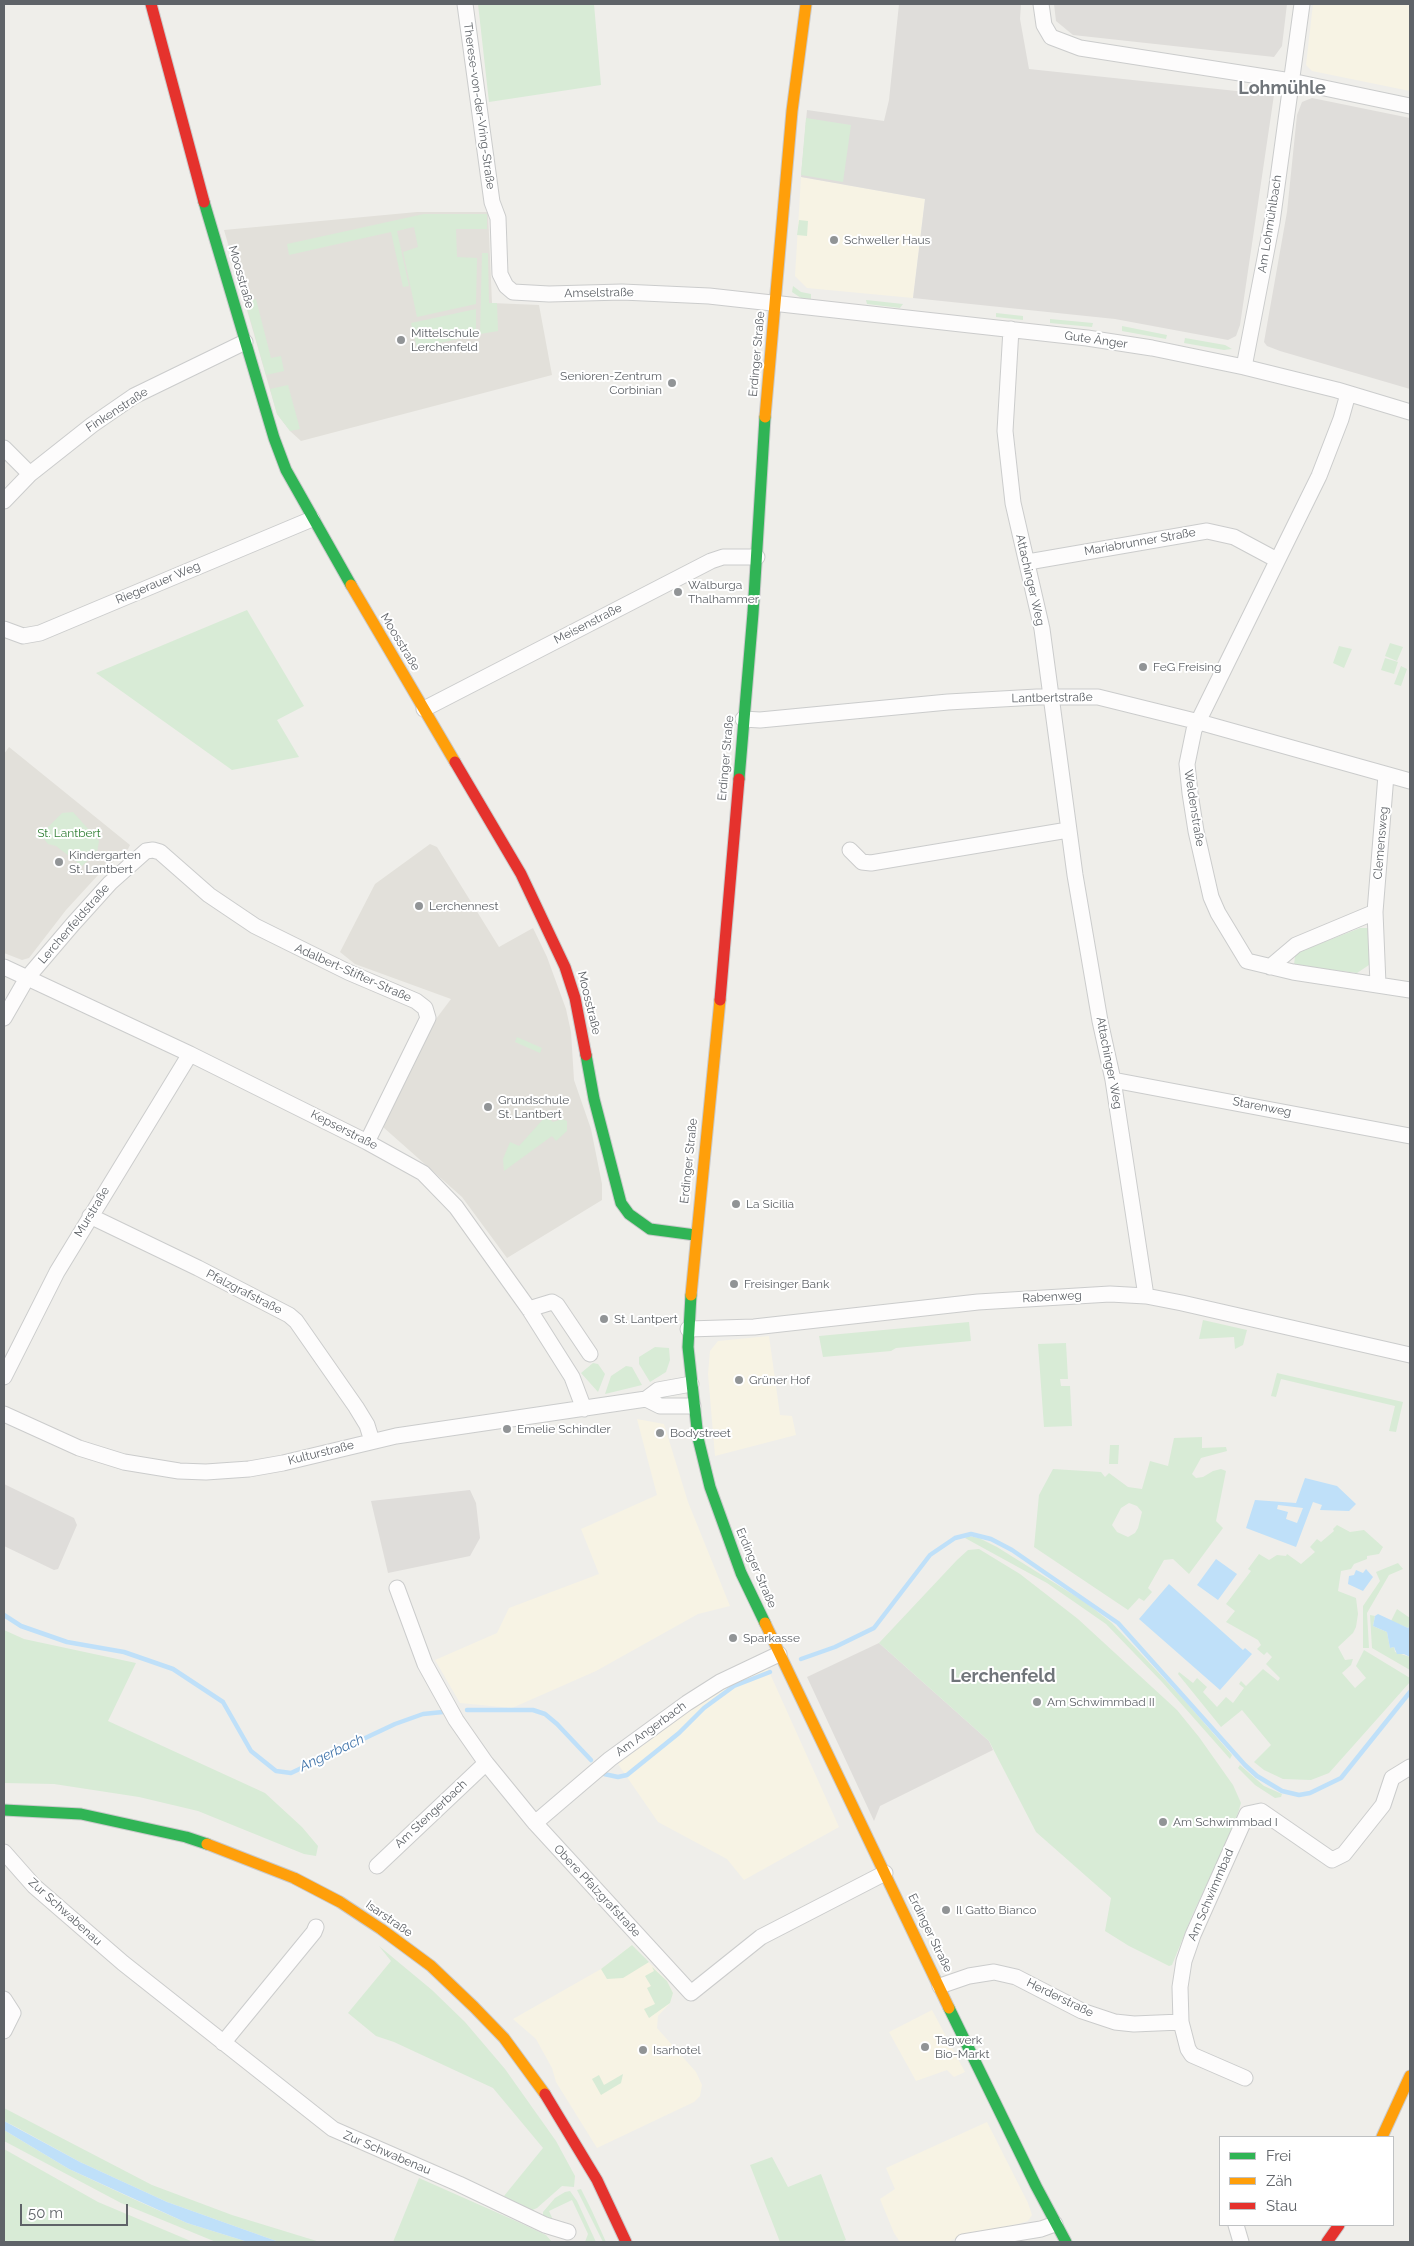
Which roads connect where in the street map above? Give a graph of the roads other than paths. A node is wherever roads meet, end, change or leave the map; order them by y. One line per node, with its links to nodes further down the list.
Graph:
1 (151, 4): 11 (street, Moosstraße)
2 (465, 4): 8 (street, Therese-von-der-Vring-Straße)
3 (806, 4): 9 (street, Erdinger Straße)
4 (1041, 4): 6 (street)
5 (1302, 4): 6 (street, Am Lohmühlbach)
6 (1291, 81): 7 (street); 12 (street, Am Lohmühlbach)
7 (1410, 106)
8 (494, 208): 9 (street, Amselstraße)
9 (775, 304): 10 (street, Gute Änger); 19 (street, Erdinger Straße)
10 (1011, 329): 12 (street, Gute Änger); 21 (street, Attachinger Weg)
11 (245, 342): 16 (street, Finkenstraße); 18 (street, Moosstraße)
12 (1244, 367): 13 (street, Gute Änger)
13 (1348, 394): 14 (street, Gute Änger); 20 (street, Weldenstraße)
14 (1410, 412)
15 (4, 448): 16 (street)
16 (30, 474): 17 (street, Finkenstraße)
17 (4, 501)
18 (312, 519): 22 (street, Riegerauer Weg); 24 (street, Moosstraße)
19 (757, 557): 24 (street, Meisenstraße); 25 (street, Erdinger Straße)
20 (1277, 560): 21 (street, Mariabrunner Straße); 26 (street, Weldenstraße)
21 (1028, 562): 23 (street, Attachinger Weg)
22 (4, 629)
23 (1050, 696): 25 (street, Lantbertstraße); 26 (street, Lantbertstraße); 29 (street, Attachinger Weg)
24 (424, 709): 44 (street, Moosstraße)
25 (743, 719): 44 (street, Erdinger Straße)
26 (1198, 722): 27 (street, Lantbertstraße); 34 (street, Weldenstraße)
27 (1386, 775): 28 (street, Lantbertstraße); 32 (street, Clemensweg)
28 (1410, 781)
29 (1068, 830): 30 (street); 40 (street, Attachinger Weg)
30 (850, 850)
31 (160, 852): 35 (street, Lerchenfeldstraße); 42 (street, Adalbert-Stifter-Straße)
32 (1376, 912): 34 (street); 36 (street, Clemensweg)
33 (4, 966): 35 (street, Kepserstraße)
34 (1270, 967): 36 (street, Weldenstraße)
35 (27, 978): 38 (street, Lerchenfeldstraße); 39 (street, Kepserstraße)
36 (1378, 984): 37 (street, Weldenstraße)
37 (1410, 990)
38 (4, 1018)
39 (190, 1054): 42 (street, Kepserstraße); 43 (street, Murstraße)
40 (1113, 1080): 41 (street, Starenweg); 45 (street, Attachinger Weg)
41 (1410, 1136)
42 (367, 1142): 46 (street, Kepserstraße)
43 (90, 1216): 50 (street, Murstraße); 56 (street, Pfalzgrafstraße)
44 (695, 1235): 47 (street, Erdinger Straße)
45 (1146, 1296): 47 (street, Rabenweg); 49 (street, Rabenweg)
46 (529, 1309): 48 (street); 54 (street, Kepserstraße)
47 (688, 1329): 51 (street, Erdinger Straße)
48 (590, 1354)
49 (1410, 1355)
50 (4, 1376)
51 (691, 1384): 52 (street, Kulturstraße); 53 (street, Erdinger Straße)
52 (646, 1399): 53 (street, Kulturstraße); 54 (street, Kulturstraße)
53 (693, 1406): 58 (street, Erdinger Straße)
54 (584, 1409): 56 (street, Kulturstraße)
55 (4, 1414): 56 (street, Kulturstraße)
56 (372, 1441)
57 (397, 1588): 59 (street, Obere Pfalzgrafstraße)
58 (780, 1654): 62 (street, Am Angerbach); 65 (street, Erdinger Straße)
59 (486, 1763): 62 (street, Obere Pfalzgrafstraße); 64 (street, Am Stengerbach)
60 (1410, 1767): 69 (street, Am Schwimmbad)
61 (4, 1810): 79 (street, Isarstraße)
62 (535, 1823): 65 (street, Obere Pfalzgrafstraße)
63 (4, 1852): 71 (street, Zur Schwabenau)
64 (377, 1866)
65 (885, 1873): 67 (street, Erdinger Straße)
66 (316, 1927): 71 (street)
67 (940, 1986): 69 (street, Herderstraße); 75 (street, Erdinger Straße)
68 (4, 1998): 70 (street)
69 (1181, 2022): 73 (street, Am Schwimmbad)
70 (4, 2031)
71 (223, 2043): 78 (street, Zur Schwabenau)
72 (1410, 2076): 74 (street)
73 (1245, 2078)
74 (1382, 2136)
75 (1055, 2224): 80 (street); 81 (street, Erdinger Straße)
76 (1236, 2226): 82 (street)
77 (1338, 2226): 83 (street)
78 (568, 2232)
79 (626, 2242)
80 (963, 2242)
81 (1066, 2242)
82 (1241, 2242)
83 (1328, 2242)

